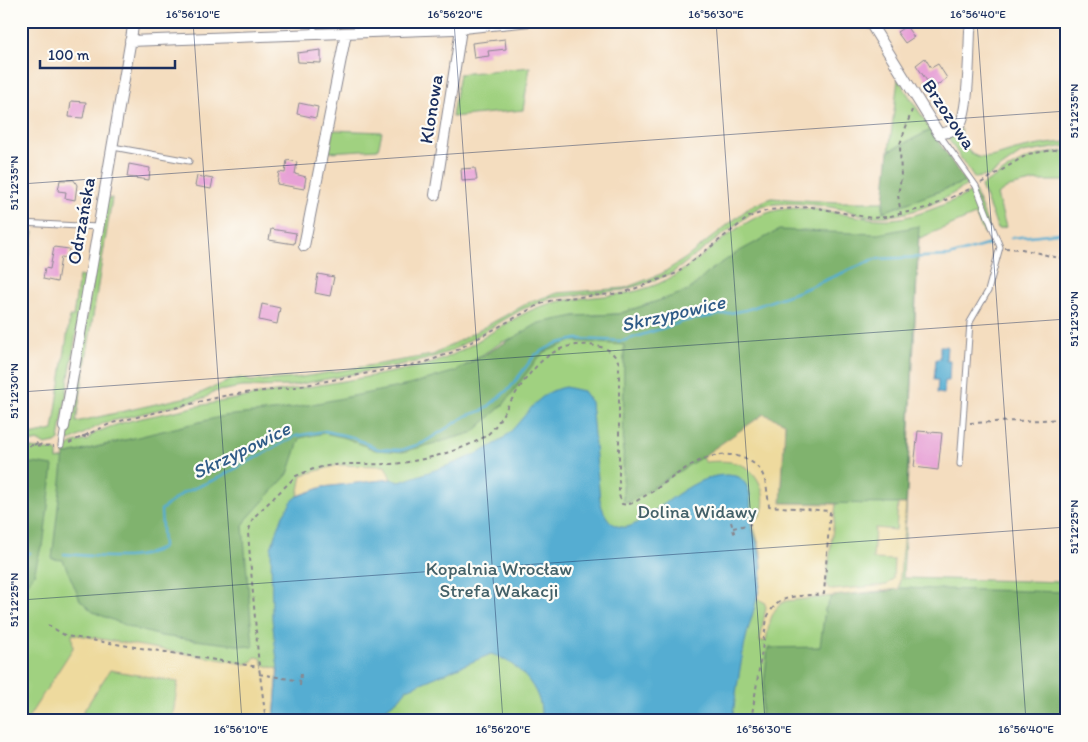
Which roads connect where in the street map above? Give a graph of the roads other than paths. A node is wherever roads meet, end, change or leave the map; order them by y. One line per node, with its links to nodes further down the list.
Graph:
1 (134, 21): 9 (street, Odrzańska)
2 (314, 21): 8 (lane)
3 (530, 21): 6 (street)
4 (869, 21): 10 (street, Brzozowa)
5 (973, 21): 10 (street)
6 (461, 29): 7 (street); 13 (street, Klonowa)
7 (346, 33): 8 (street); 16 (street)
8 (314, 34): 9 (street)
9 (130, 41): 11 (street, Odrzańska)
10 (939, 134): 19 (lane, Brzozowa)
11 (112, 147): 12 (lane); 15 (street, Odrzańska)
12 (189, 161)
13 (435, 195)
14 (21, 223): 15 (lane)
15 (98, 227): 17 (street, Odrzańska)
16 (304, 246)
17 (64, 427): 18 (lane)
18 (61, 445)
19 (960, 464)

